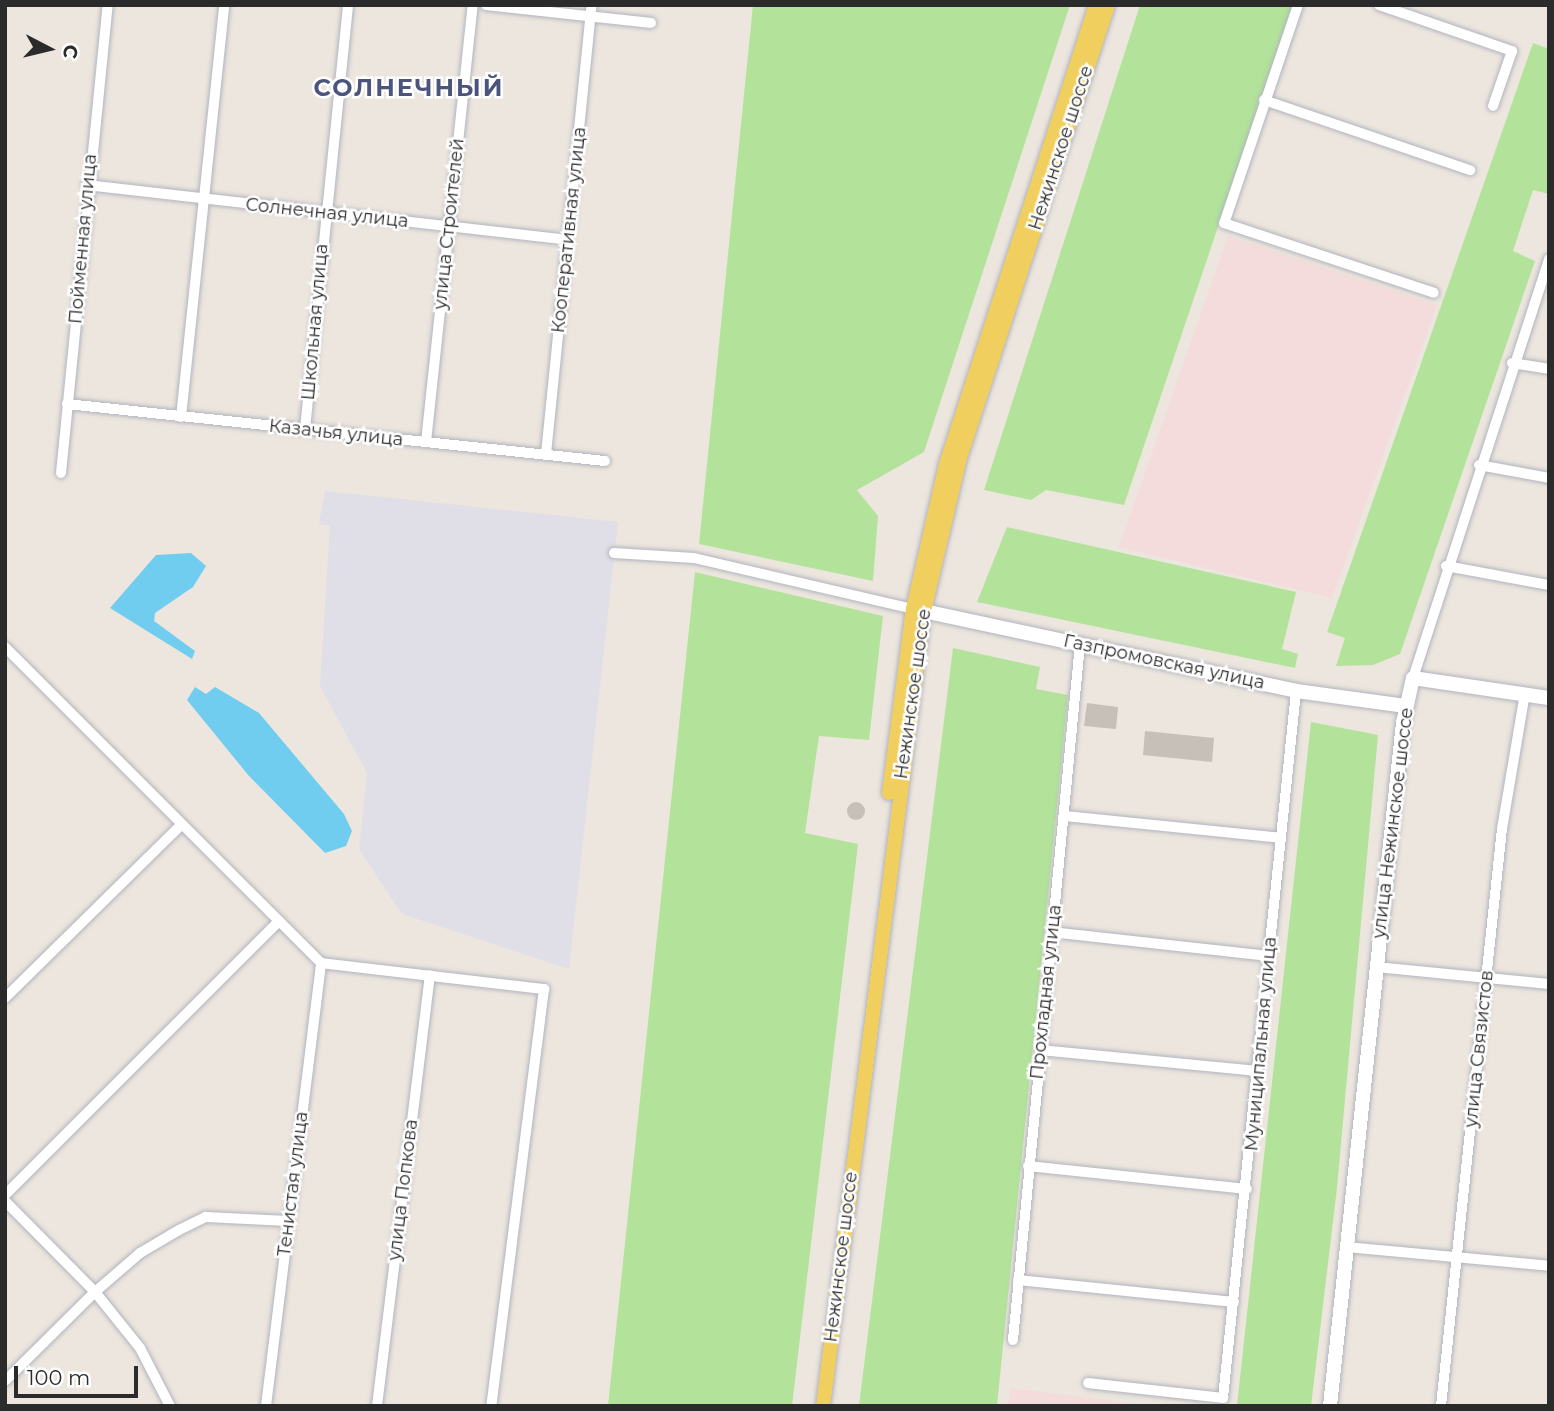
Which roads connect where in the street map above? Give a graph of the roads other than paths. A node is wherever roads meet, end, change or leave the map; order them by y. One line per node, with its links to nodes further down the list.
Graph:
1 (108, 5): 16 (street, Пойменная улица)
2 (224, 5): 17 (street)
3 (348, 5): 18 (street, Школьная улица)
4 (472, 5): 19 (street, улица Строителей)
5 (486, 5): 11 (street)
6 (593, 5): 11 (street, Кооперативная улица)
7 (1096, 5): 37 (main road, Нежинское шоссе)
8 (1108, 5): 37 (main road, Нежинское шоссе)
9 (1298, 5): 13 (street)
10 (1379, 5): 14 (street)
11 (591, 16): 12 (street); 20 (street, Кооперативная улица)
12 (651, 23)
13 (1264, 100): 15 (street); 22 (street)
14 (1493, 106)
15 (1469, 170)
16 (87, 185): 17 (street, Солнечная улица); 25 (street, Пойменная улица)
17 (204, 200): 18 (street, Солнечная улица); 26 (street)
18 (325, 211): 19 (street, Солнечная улица); 27 (street, Школьная улица)
19 (449, 226): 20 (street, Солнечная улица); 28 (street, улица Строителей)
20 (568, 240): 29 (street, Кооперативная улица)
21 (1549, 260): 23 (street, улица Нежинское шоссе)
22 (1434, 293)
23 (1512, 362): 24 (street); 31 (street, улица Нежинское шоссе)
24 (1549, 369)
25 (67, 404): 26 (street, Казачья улица); 32 (street, Пойменная улица)
26 (181, 417): 27 (street, Казачья улица)
27 (305, 429): 28 (street, Казачья улица)
28 (426, 442): 29 (street, Казачья улица)
29 (546, 454): 30 (street, Казачья улица)
30 (606, 461)
31 (1479, 465): 33 (street); 35 (street, улица Нежинское шоссе)
32 (61, 472)
33 (1549, 478)
34 (614, 553): 37 (street)
35 (1446, 566): 36 (street); 40 (street, улица Нежинское шоссе)
36 (1549, 586)
37 (919, 610): 38 (main road, Газпромовская улица); 77 (main road, Нежинское шоссе); 78 (main road, Нежинское шоссе)
38 (1080, 644): 41 (main road, Газпромовская улица); 45 (street, Прохладная улица)
39 (5, 647): 46 (street)
40 (1413, 678): 42 (main road); 44 (main road, улица Нежинское шоссе)
41 (1296, 691): 44 (main road, Газпромовская улица); 47 (street, Муниципальная улица)
42 (1525, 693): 43 (main road); 54 (street, улица Связистов)
43 (1549, 698)
44 (1406, 706): 52 (main road, улица Нежинское шоссе)
45 (1065, 816): 47 (street); 49 (street, Прохладная улица)
46 (181, 825): 48 (street); 56 (street)
47 (1280, 838): 50 (street, Муниципальная улица)
48 (279, 921): 51 (street); 61 (street)
49 (1051, 932): 50 (street); 57 (street, Прохладная улица)
50 (1269, 956): 58 (street, Муниципальная улица)
51 (321, 963): 53 (street); 63 (street, Тенистая улица)
52 (1376, 967): 54 (street); 64 (main road, улица Нежинское шоссе)
53 (430, 975): 75 (street, улица Попкова); 76 (street)
54 (1487, 977): 55 (street); 65 (street, улица Связистов)
55 (1549, 984)
56 (5, 998)
57 (1041, 1050): 58 (street); 59 (street, Прохладная улица)
58 (1258, 1071): 60 (street, Муниципальная улица)
59 (1028, 1166): 60 (street); 67 (street, Прохладная улица)
60 (1247, 1189): 69 (street, Муниципальная улица)
61 (5, 1195)
62 (5, 1201): 68 (street)
63 (288, 1221): 68 (street); 74 (street, Тенистая улица)
64 (1346, 1247): 65 (street); 79 (main road, улица Нежинское шоссе)
65 (1457, 1258): 66 (street); 80 (street, улица Связистов)
66 (1549, 1266)
67 (1018, 1280): 69 (street); 70 (street, Прохладная улица)
68 (95, 1292): 71 (street); 73 (street)
69 (1234, 1302): 72 (street, Муниципальная улица)
70 (1013, 1340)
71 (5, 1381)
72 (1088, 1383)
73 (170, 1406)
74 (266, 1406)
75 (377, 1406)
76 (491, 1406)
77 (815, 1406)
78 (823, 1406)
79 (1330, 1406)
80 (1441, 1406)

